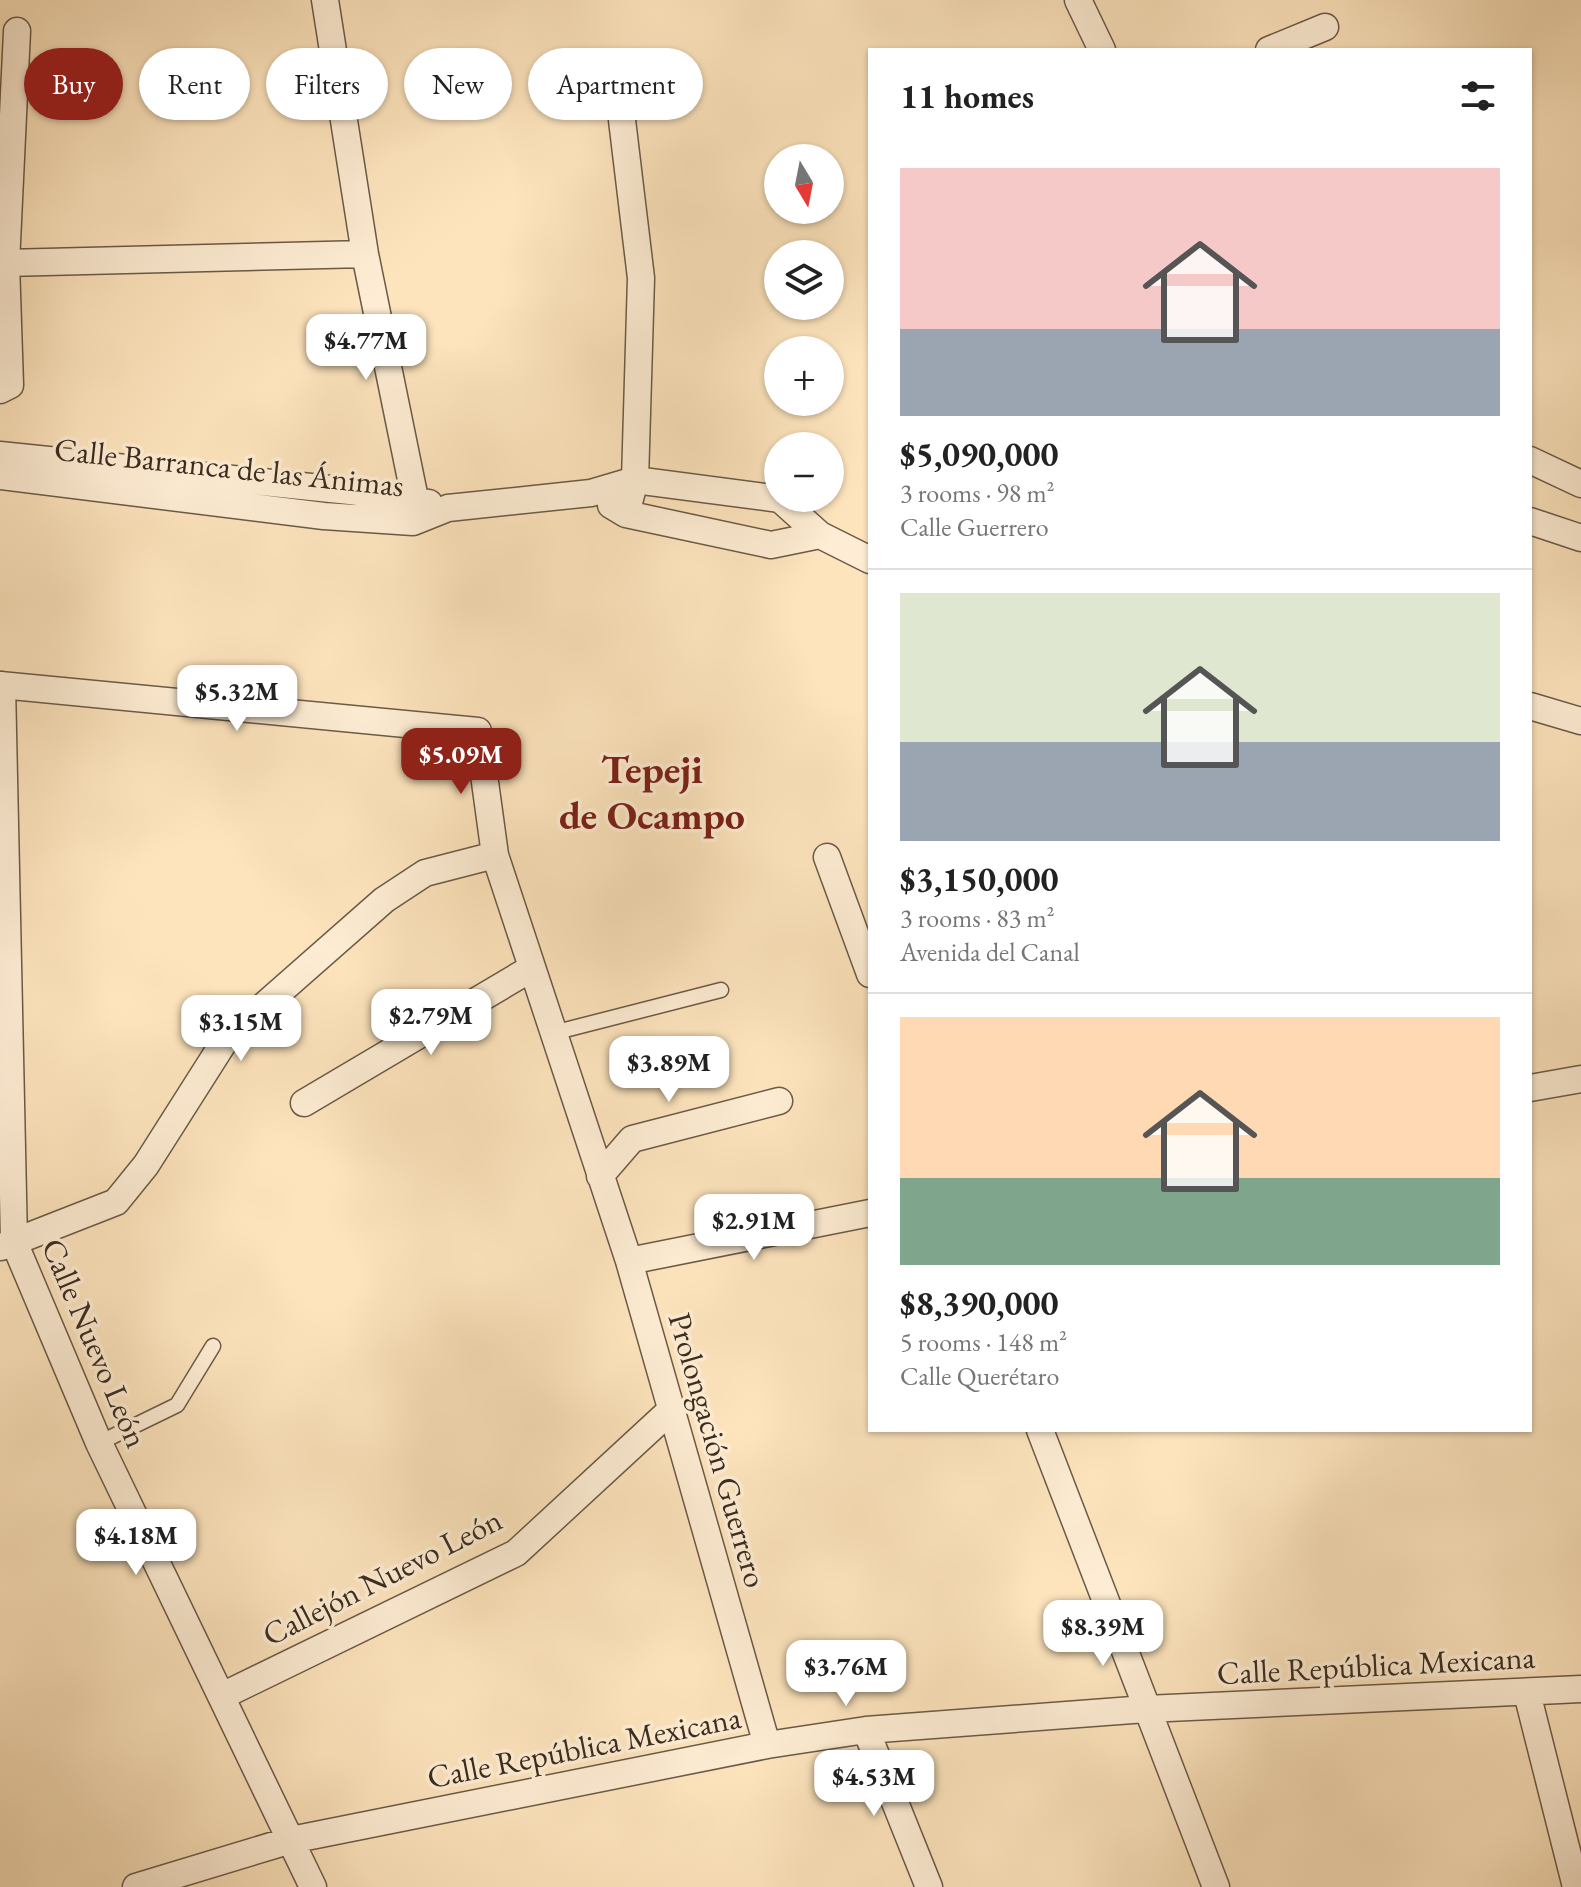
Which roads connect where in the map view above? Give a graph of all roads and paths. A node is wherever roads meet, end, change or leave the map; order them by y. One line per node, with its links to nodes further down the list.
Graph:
1 (325, 0): 8 (street)
2 (1078, 0): 5 (street)
3 (1325, 27): 6 (street)
4 (17, 31): 9 (street)
5 (1101, 48)
6 (1274, 48)
7 (622, 120): 14 (street)
8 (365, 254): 9 (street); 18 (street)
9 (6, 263): 10 (street)
10 (0, 390)
11 (0, 455): 16 (street, Calle Barranca de las Ánimas)
12 (1532, 461): 15 (street)
13 (0, 476): 16 (street, Calle Barranca de las Ánimas)
14 (635, 480): 17 (street, Calle Barranca de las Ánimas); 19 (street); 21 (street, Calle Barranca de las Ánimas)
15 (1581, 484)
16 (215, 490): 18 (street, Calle Barranca de las Ánimas)
17 (591, 493): 18 (street, Calle Barranca de las Ánimas); 19 (street)
18 (414, 510)
19 (626, 514): 21 (street)
20 (1532, 522): 22 (street)
21 (820, 535): 23 (street, Calle Barranca de las Ánimas)
22 (1581, 538)
23 (868, 559)
24 (1, 685): 27 (street, Prolongación Guerrero); 39 (street, Calle Nuevo León)
25 (1532, 707): 26 (street)
26 (1581, 721)
27 (495, 855): 29 (street, Prolongación Guerrero); 39 (street)
28 (827, 857): 30 (street)
29 (532, 968): 32 (street, Prolongación Guerrero); 36 (street)
30 (868, 969)
31 (721, 990): 32 (lane)
32 (553, 1033): 37 (street, Prolongación Guerrero)
33 (1581, 1079): 34 (street)
34 (1532, 1088)
35 (779, 1101): 37 (street)
36 (304, 1103)
37 (600, 1176): 40 (street, Prolongación Guerrero)
38 (868, 1213): 40 (street)
39 (7, 1245): 44 (street, Calle Nuevo León)
40 (629, 1261): 42 (street, Prolongación Guerrero)
41 (213, 1346): 44 (lane)
42 (671, 1410): 47 (street, Callejón Nuevo León); 50 (street, Prolongación Guerrero)
43 (1041, 1432): 48 (street)
44 (99, 1443): 47 (street, Calle Nuevo León)
45 (1581, 1689): 46 (street, Calle República Mexicana)
46 (1527, 1693): 48 (street, Calle República Mexicana); 56 (street)
47 (222, 1696): 51 (street, Calle Nuevo León)
48 (1146, 1709): 49 (street, Calle República Mexicana); 55 (street)
49 (866, 1730): 50 (street, Calle República Mexicana); 54 (street)
50 (767, 1745): 51 (street, Calle República Mexicana)
51 (291, 1840): 52 (street, Calle República Mexicana); 53 (street, Calle Nuevo León)
52 (136, 1887)
53 (313, 1887)
54 (929, 1887)
55 (1216, 1887)
56 (1576, 1887)

